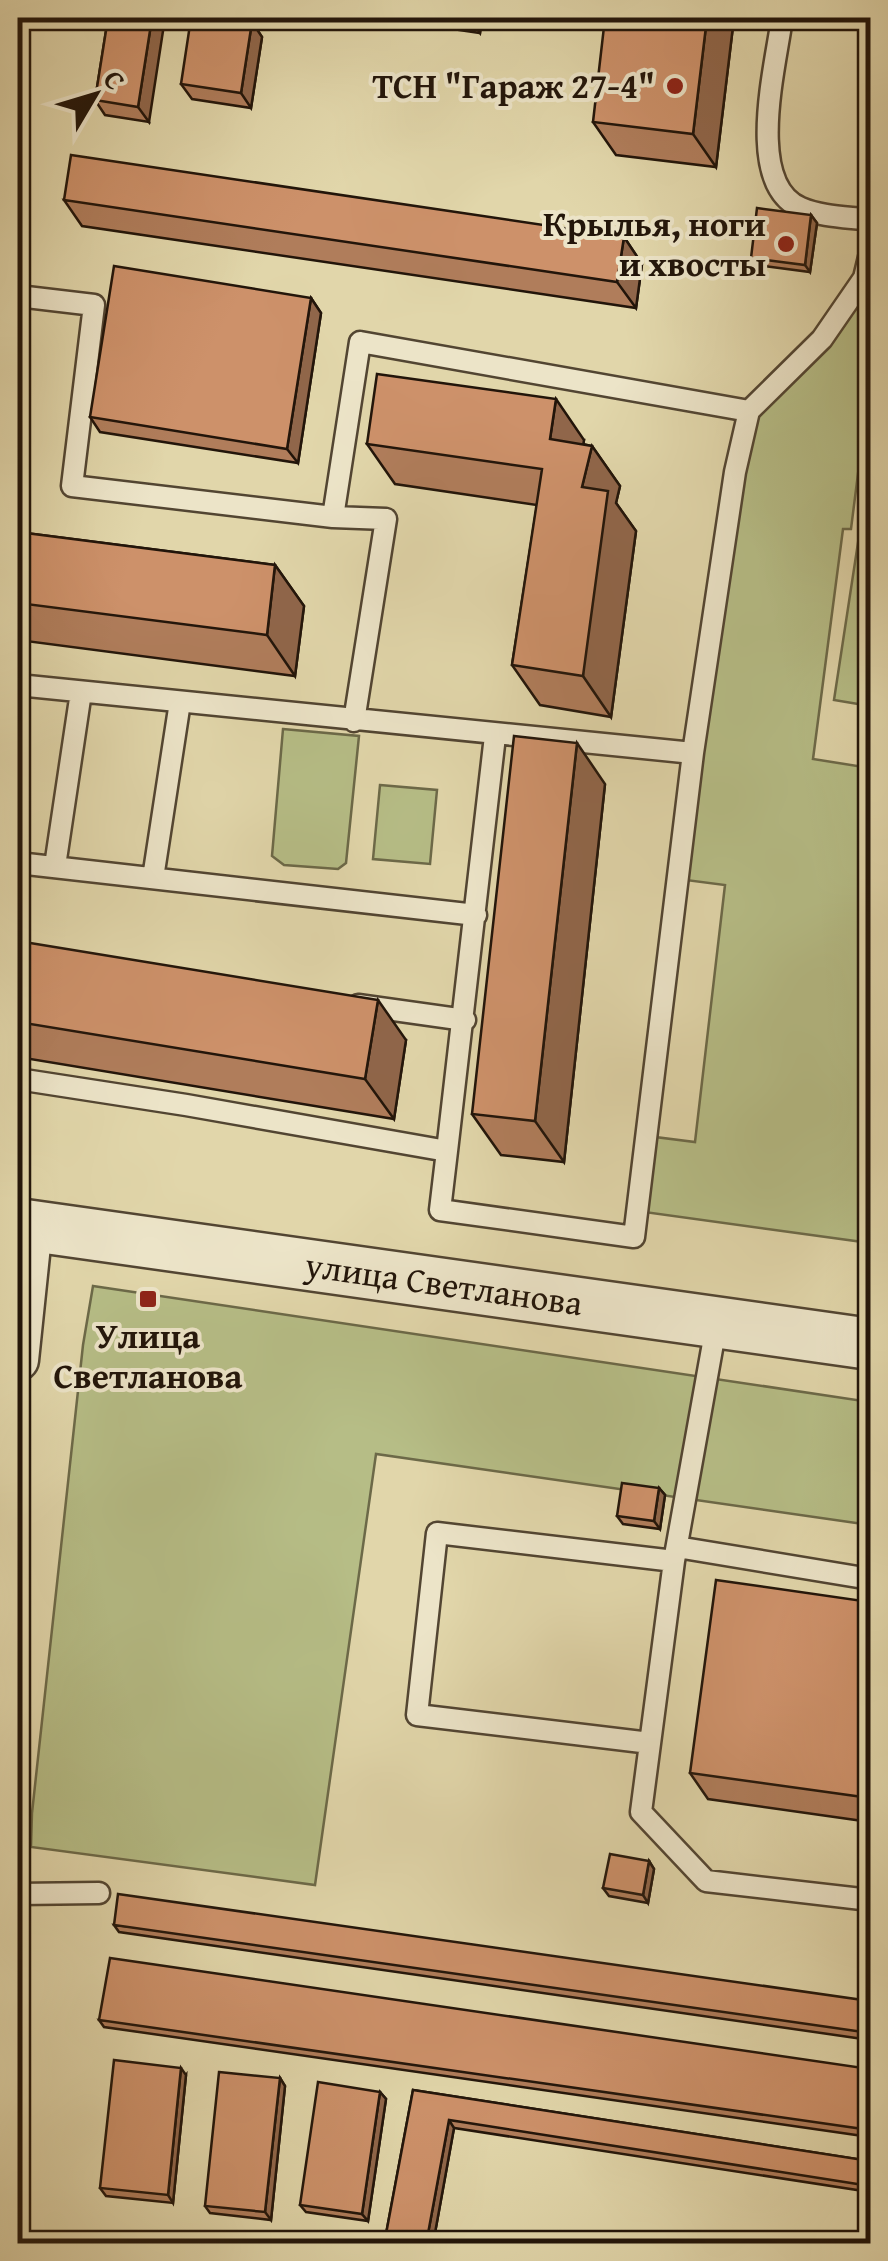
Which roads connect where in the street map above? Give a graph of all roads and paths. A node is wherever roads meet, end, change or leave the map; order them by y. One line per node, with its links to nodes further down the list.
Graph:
1 (782, 18): 2 (lane)
2 (870, 220)
3 (870, 253): 5 (lane)
4 (18, 296): 6 (lane)
5 (749, 411): 6 (lane); 12 (lane)
6 (333, 518): 10 (lane)
7 (18, 685): 8 (lane)
8 (81, 692): 9 (lane); 14 (lane)
9 (180, 702): 10 (lane); 15 (lane)
10 (354, 721): 11 (lane)
11 (496, 736): 12 (lane); 16 (lane)
12 (693, 754): 20 (lane)
13 (18, 863): 14 (lane)
14 (55, 866): 15 (lane)
15 (153, 878): 16 (lane)
16 (476, 914): 18 (lane)
17 (328, 1001): 18 (lane)
18 (464, 1020): 20 (lane)
19 (18, 1080): 20 (lane)
20 (448, 1150)
21 (25, 1225): 22 (street, улица Светланова); 24 (street)
22 (717, 1320): 23 (street, улица Светланова); 25 (lane)
23 (870, 1344)
24 (18, 1360)
25 (675, 1554): 26 (lane); 27 (lane); 27 (lane)
26 (870, 1579)
27 (650, 1742): 30 (lane)
28 (99, 1893): 29 (lane)
29 (18, 1894)
30 (870, 1900)

